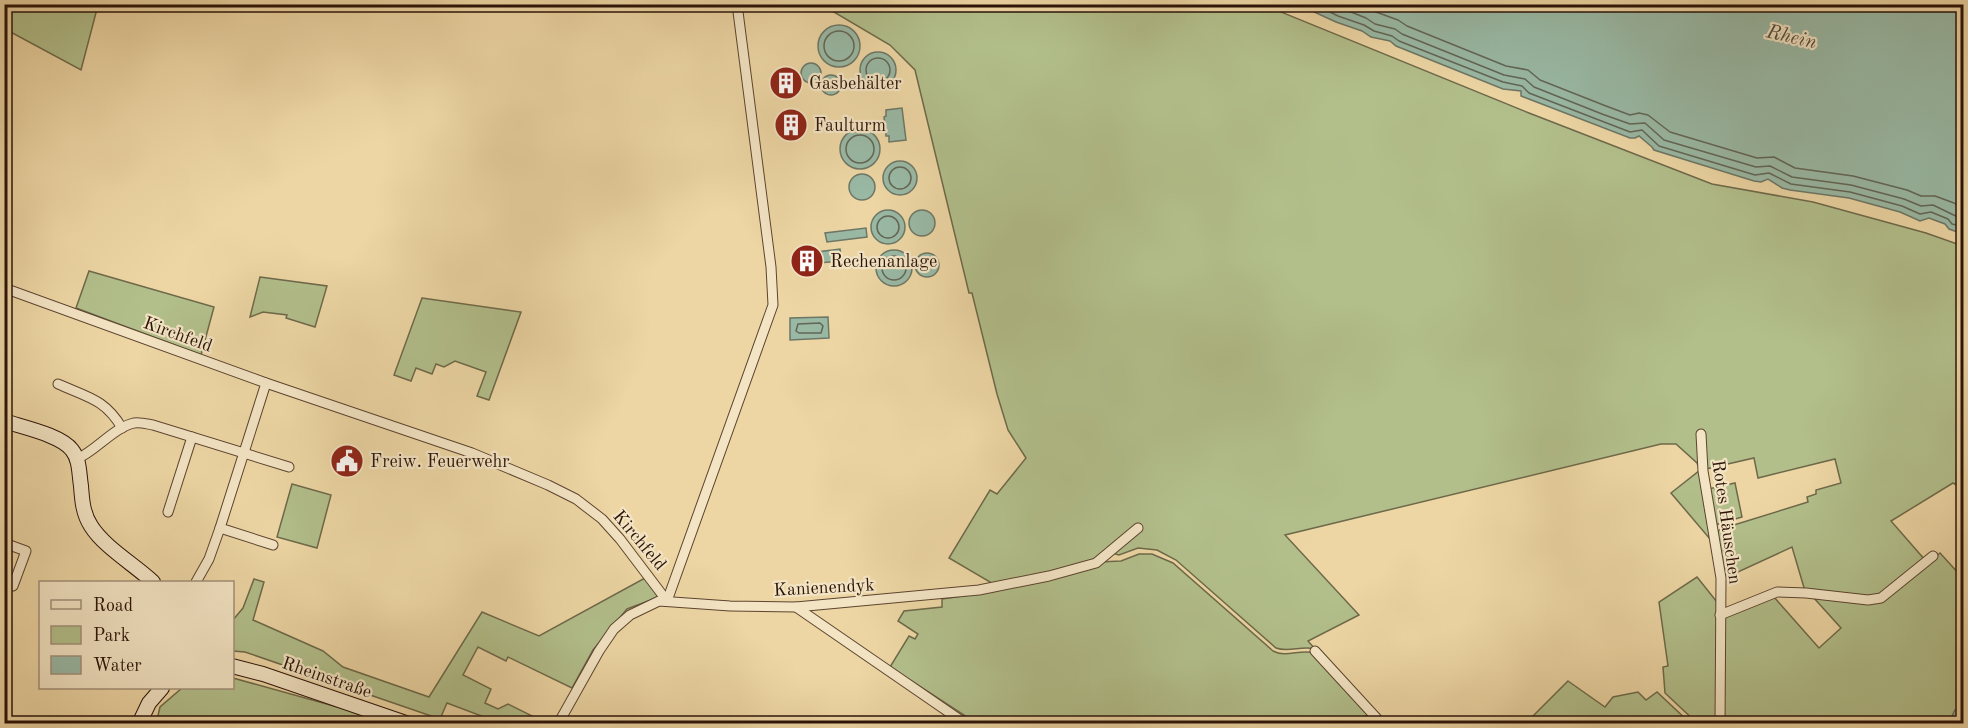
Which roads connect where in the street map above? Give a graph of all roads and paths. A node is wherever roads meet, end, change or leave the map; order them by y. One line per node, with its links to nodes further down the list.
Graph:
1 (736, 4): 21 (street, Kirchfeld)
2 (4, 288): 3 (street, Kirchfeld)
3 (266, 383): 9 (street); 21 (street, Kirchfeld)
4 (58, 384): 6 (street)
5 (4, 421): 10 (main road)
6 (122, 428): 8 (street); 10 (street)
7 (1701, 434): 23 (street, Rotes Häuschen)
8 (192, 437): 9 (street); 12 (street)
9 (244, 454): 11 (street); 13 (street)
10 (77, 459): 18 (main road)
11 (289, 467)
12 (168, 512)
13 (220, 528): 16 (street); 19 (street)
14 (1138, 528): 22 (street, Kanienendyk)
15 (4, 543): 20 (street)
16 (273, 545)
17 (1933, 556): 23 (street, Rotes Häuschen)
18 (152, 581)
19 (197, 581)
20 (14, 586)
21 (667, 601): 22 (street, Kanienendyk); 29 (street, Kanienendyk)
22 (795, 607): 30 (street)
23 (1720, 615): 32 (street, Rotes Häuschen)
24 (1315, 651): 31 (street)
25 (234, 667): 28 (main road, Rheinstraße)
26 (160, 689): 27 (main road)
27 (139, 723)
28 (409, 723)
29 (558, 723)
30 (966, 723)
31 (1382, 723)
32 (1720, 723)

